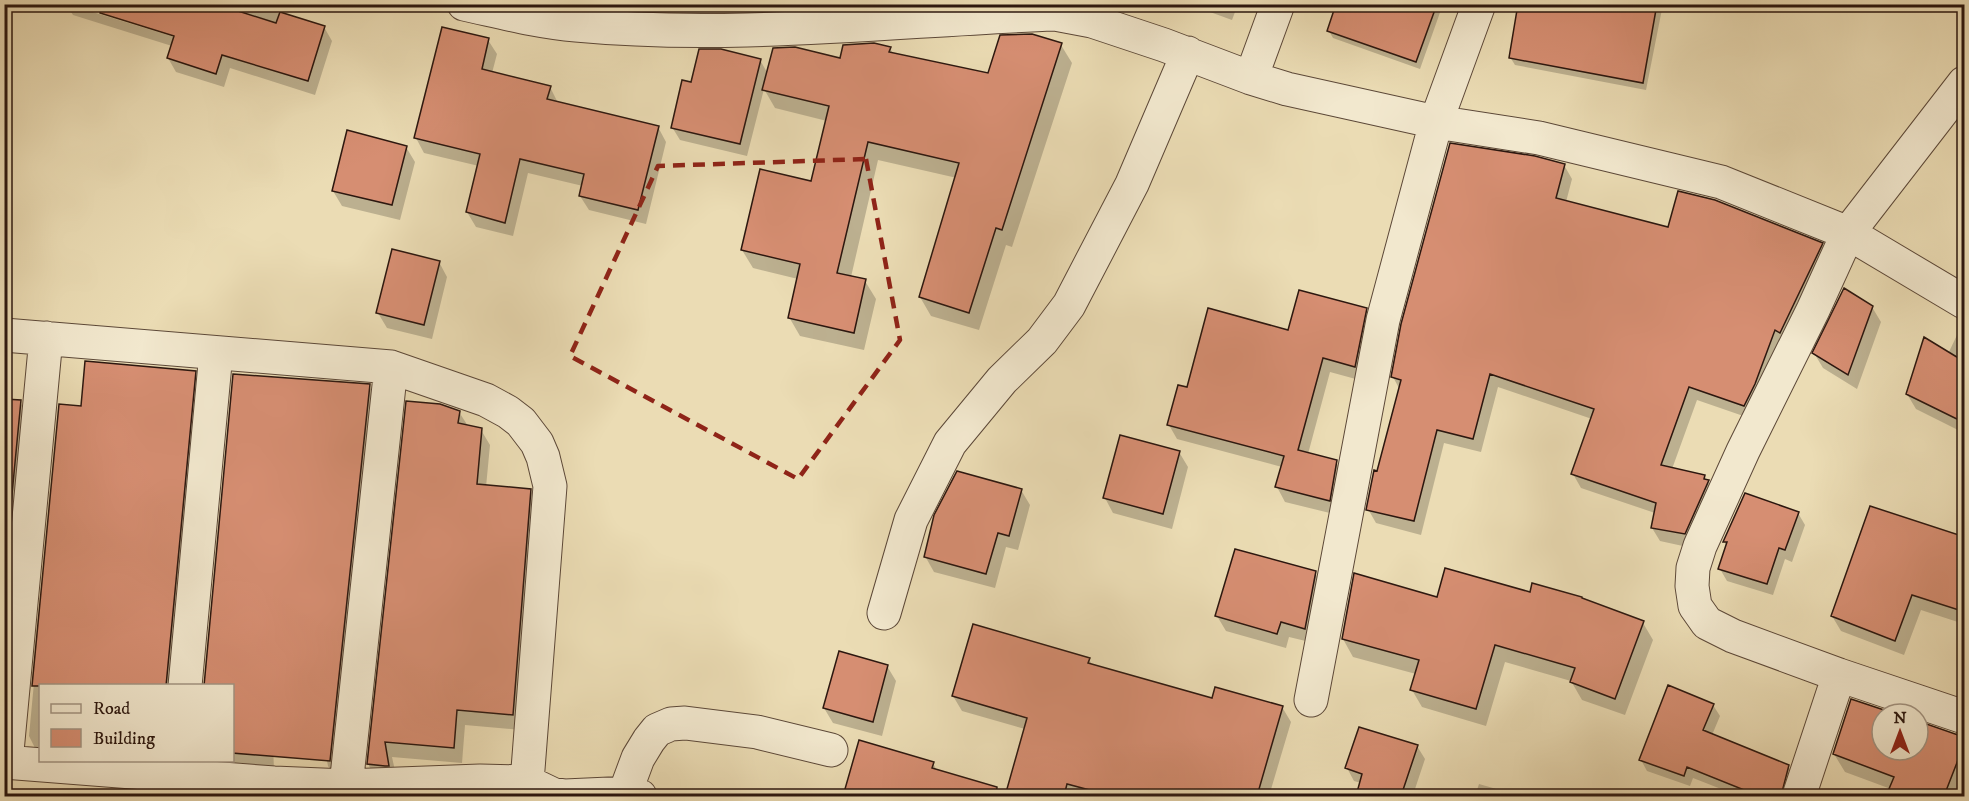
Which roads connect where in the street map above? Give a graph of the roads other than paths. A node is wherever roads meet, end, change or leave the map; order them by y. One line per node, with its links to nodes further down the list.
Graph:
1 (464, 4): 4 (street)
2 (1278, 4): 7 (street)
3 (1479, 4): 9 (street)
4 (1056, 9): 5 (street)
5 (1094, 13): 6 (street)
6 (1188, 53): 7 (street); 16 (street)
7 (1251, 78): 9 (street)
8 (1965, 83): 10 (street)
9 (1436, 122): 10 (street); 19 (street)
10 (1848, 233): 11 (street); 17 (street)
11 (1965, 302)
12 (4, 335): 13 (street)
13 (46, 339): 14 (street); 22 (street)
14 (216, 353): 15 (street); 18 (street)
15 (391, 367): 24 (street); 25 (street)
16 (884, 613)
17 (1839, 675): 20 (street); 29 (street)
18 (185, 684)
19 (1311, 700)
20 (1965, 717)
21 (831, 750): 28 (street)
22 (5, 762): 23 (street)
23 (177, 768): 27 (street)
24 (527, 782): 26 (street); 28 (street)
25 (346, 786): 26 (street); 27 (street)
26 (481, 789)
27 (276, 790)
28 (633, 795)
29 (1799, 796)

